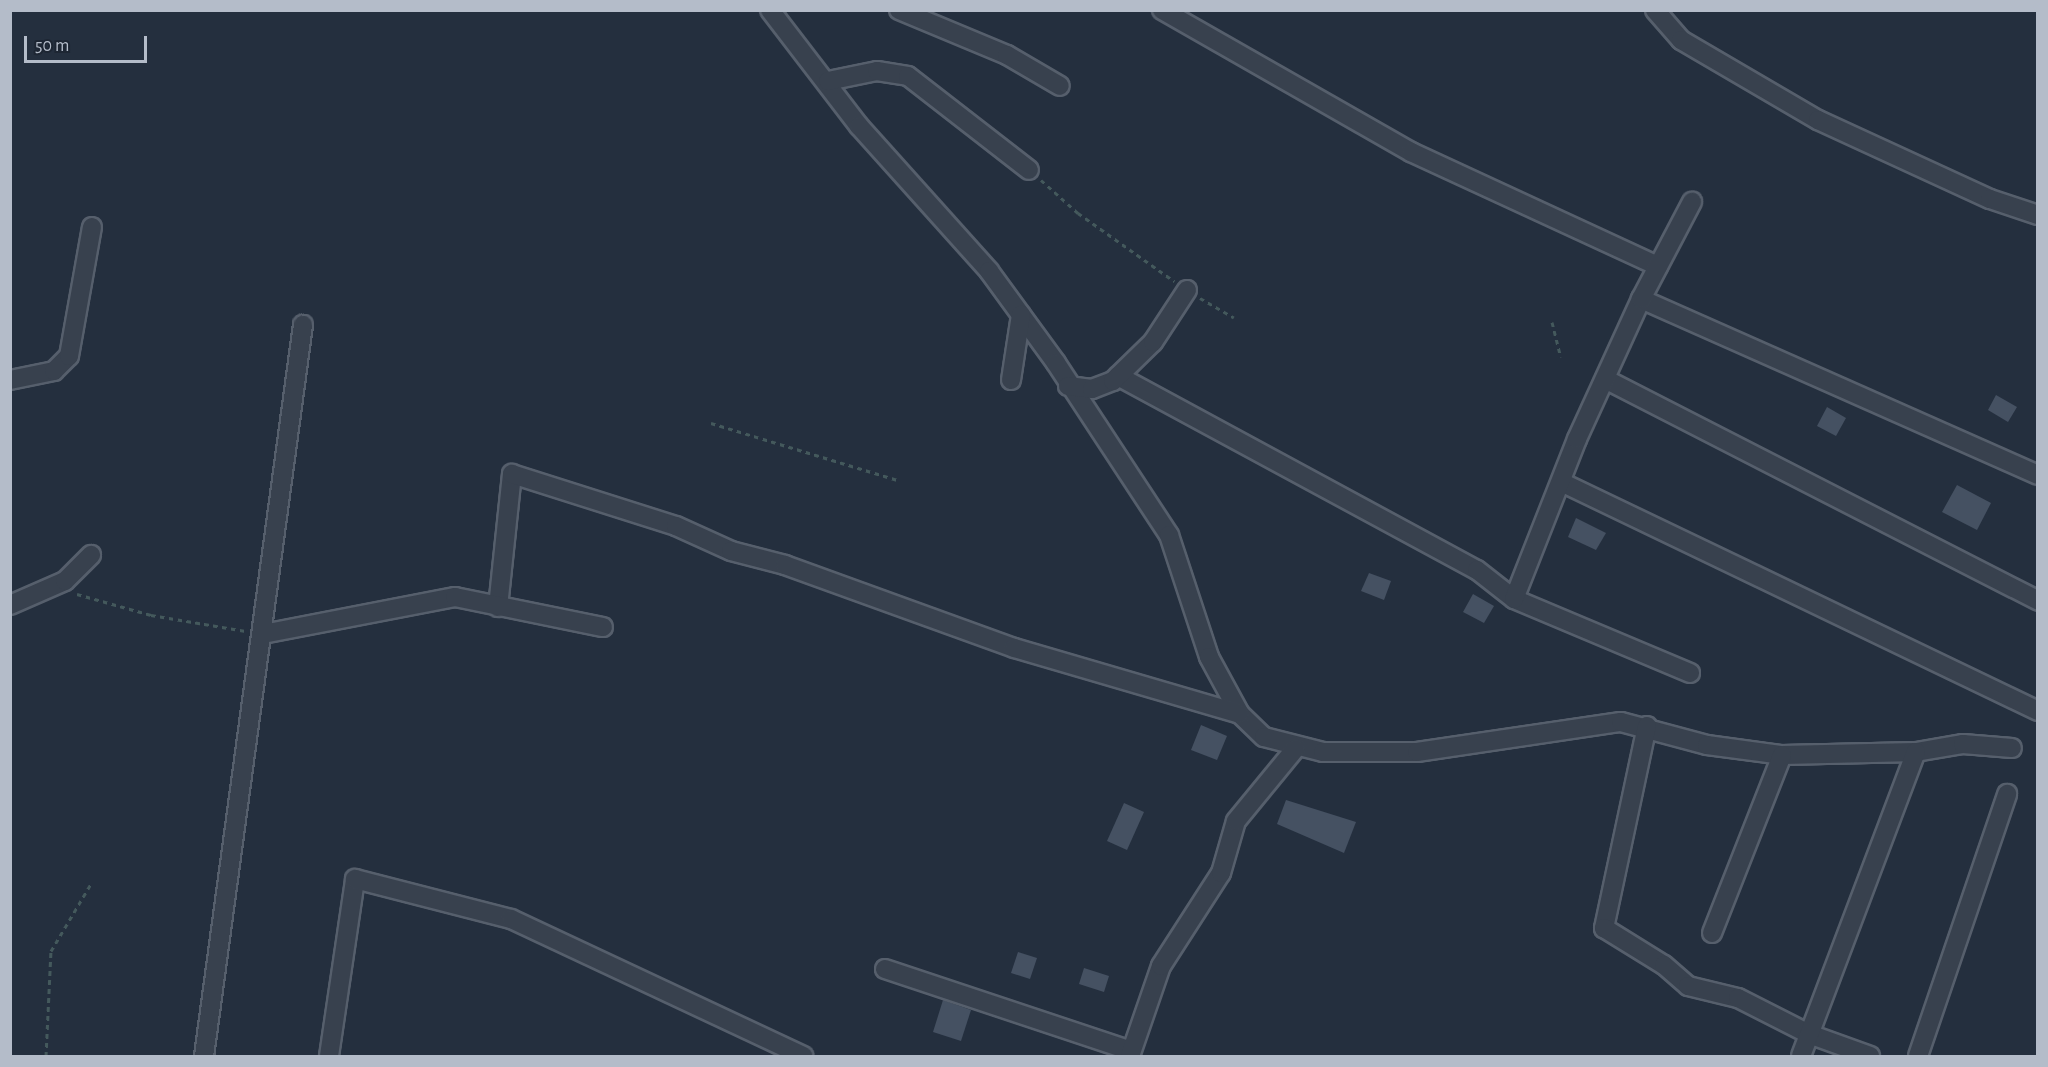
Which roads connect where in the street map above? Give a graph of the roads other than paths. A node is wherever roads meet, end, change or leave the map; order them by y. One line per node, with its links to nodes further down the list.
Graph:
1 (770, 10): 5 (street)
2 (899, 10): 6 (street)
3 (1162, 10): 11 (street)
4 (1655, 10): 9 (street)
5 (828, 81): 7 (street); 14 (street)
6 (1060, 86)
7 (1029, 170)
8 (1692, 202): 11 (street)
9 (2037, 215)
10 (92, 226): 18 (street)
11 (1658, 266): 13 (street)
12 (1187, 290): 16 (street)
13 (1641, 298): 17 (street); 21 (street)
14 (1021, 315): 19 (street); 20 (street)
15 (303, 325): 29 (street)
16 (1118, 376): 20 (street); 24 (street)
17 (1605, 379): 22 (street); 25 (street)
18 (10, 380)
19 (1011, 380)
20 (1068, 386): 32 (street)
21 (2037, 475)
22 (1561, 482): 24 (street); 31 (street)
23 (91, 555): 26 (street)
24 (1514, 599): 30 (street)
25 (2037, 601)
26 (10, 605)
27 (498, 607): 28 (street); 29 (street); 32 (street)
28 (603, 627)
29 (263, 634): 43 (street)
30 (1690, 673)
31 (2037, 711)
32 (1240, 714): 34 (street)
33 (1647, 726): 34 (street); 37 (street); 41 (street)
34 (1296, 748): 42 (street)
35 (2012, 748): 36 (street)
36 (1916, 752): 37 (street); 41 (street)
37 (1782, 755): 39 (street)
38 (2007, 794): 48 (street)
39 (1713, 933)
40 (885, 969): 42 (street)
41 (1809, 1034): 46 (street); 47 (street)
42 (1131, 1054)
43 (204, 1056)
44 (329, 1056): 45 (street)
45 (804, 1056)
46 (1801, 1056)
47 (1870, 1056)
48 (1918, 1056)

